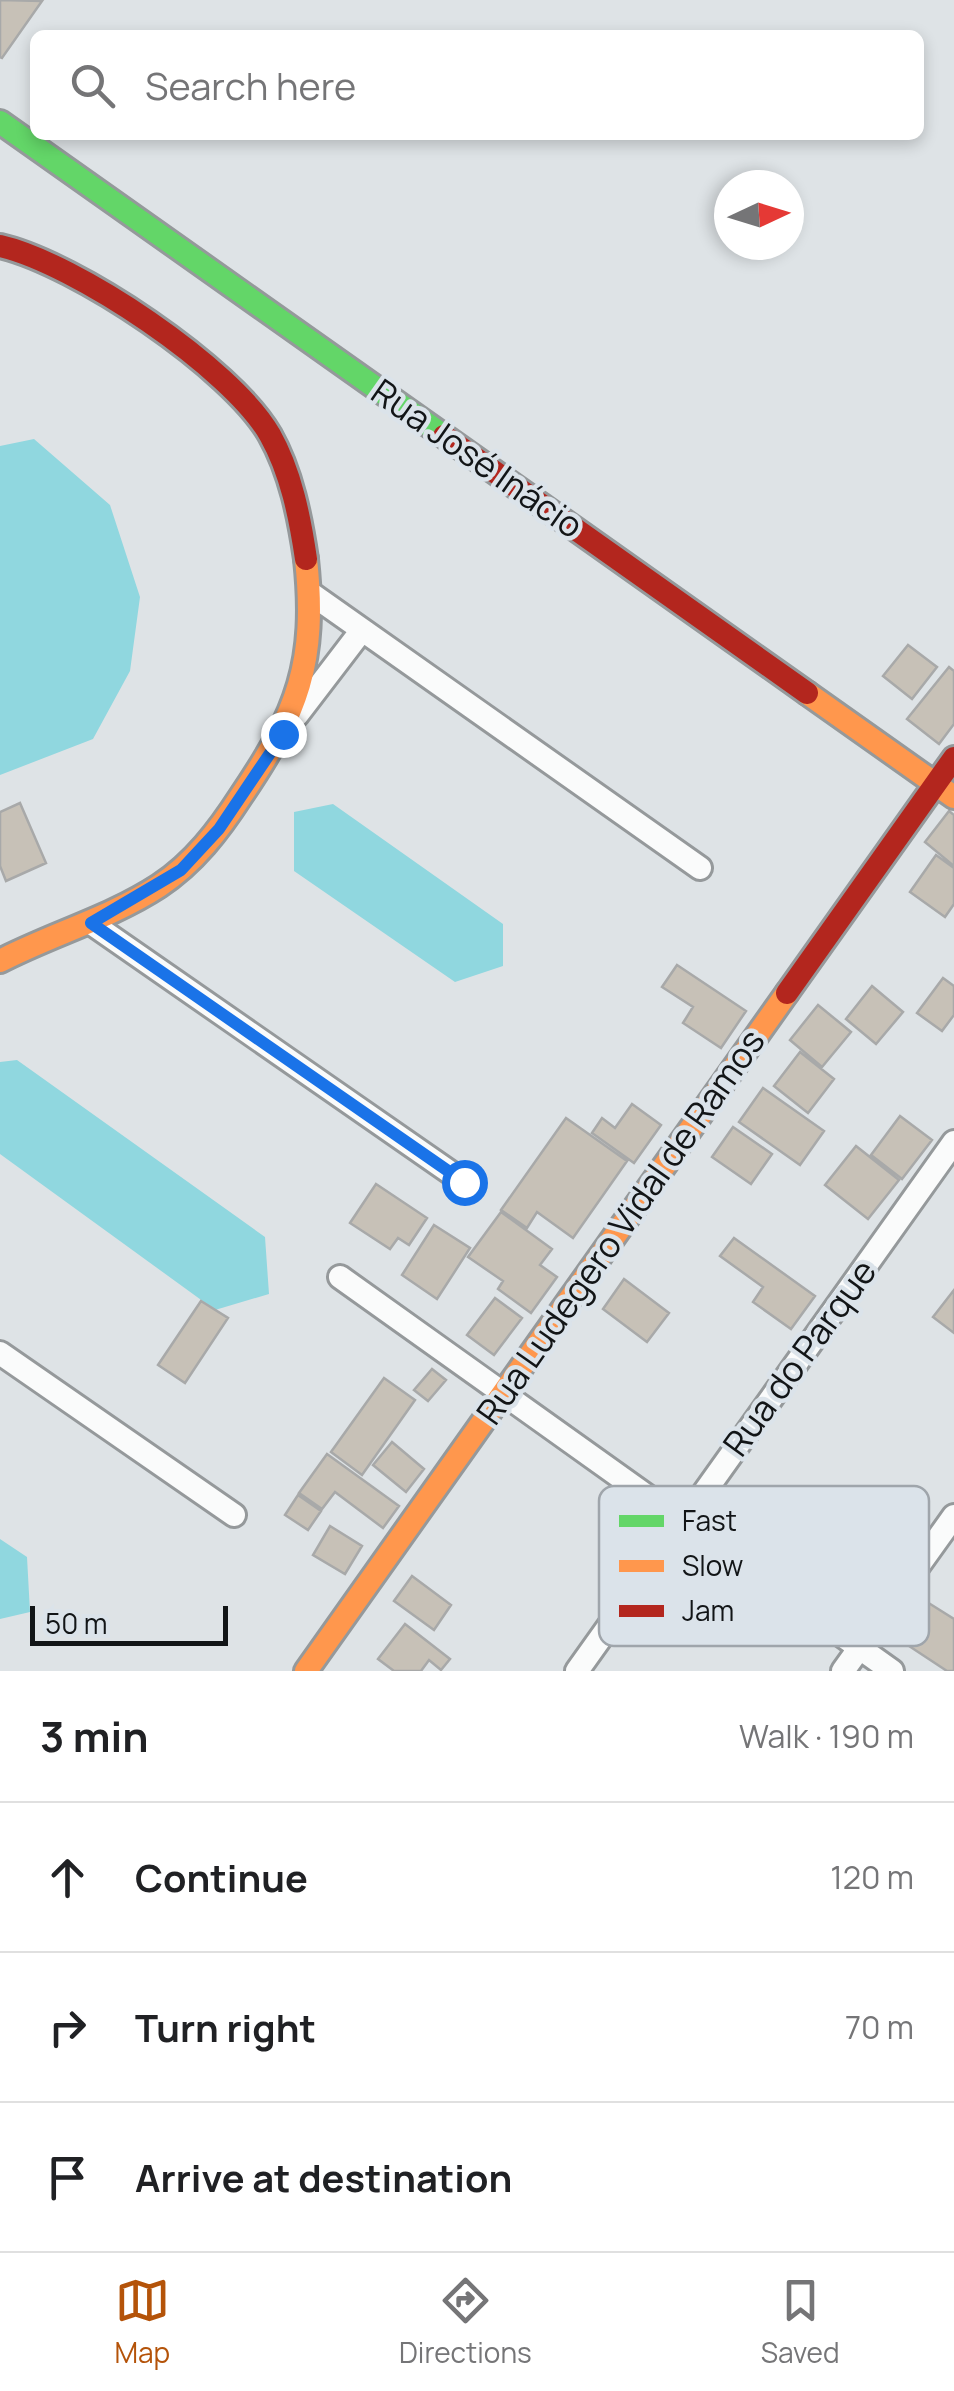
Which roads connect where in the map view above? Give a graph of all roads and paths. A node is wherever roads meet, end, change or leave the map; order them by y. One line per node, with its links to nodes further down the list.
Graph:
1 (0, 122): 7 (street, Rua José Inácio)
2 (0, 246): 3 (street)
3 (310, 593): 4 (street); 5 (street)
4 (362, 630): 5 (street); 8 (street)
5 (283, 734): 9 (street)
6 (954, 758): 7 (street, Rua Ludegero Vidal de Ramos)
7 (945, 790): 15 (street, Rua Ludegero Vidal de Ramos)
8 (700, 868)
9 (91, 923): 10 (street); 12 (street)
10 (0, 960)
11 (954, 1142): 17 (street, Rua do Parque)
12 (464, 1182)
13 (340, 1277): 15 (street)
14 (0, 1353): 18 (street)
15 (502, 1396): 16 (street); 24 (street, Rua Ludegero Vidal de Ramos)
16 (627, 1486)
17 (707, 1486)
18 (234, 1515)
19 (954, 1516): 20 (street)
20 (929, 1551)
21 (599, 1638): 25 (street, Rua do Parque)
22 (856, 1646): 23 (street)
23 (859, 1648): 26 (street); 27 (street)
24 (306, 1671)
25 (576, 1671)
26 (843, 1671)
27 (892, 1671)

